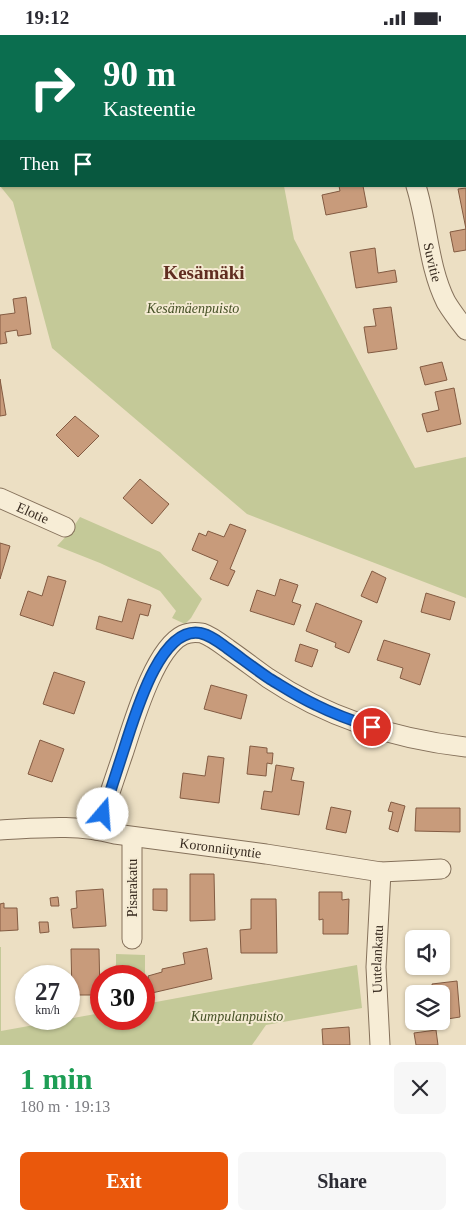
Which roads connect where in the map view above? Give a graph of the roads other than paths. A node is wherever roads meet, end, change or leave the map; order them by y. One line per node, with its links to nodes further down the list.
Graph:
1 (416, 187): 2 (street, Suvitie)
2 (466, 330)
3 (0, 498): 4 (street, Elotie)
4 (65, 527)
5 (466, 747): 7 (street)
6 (0, 830): 7 (street, Koronniityntie)
7 (97, 830): 8 (street, Koronniityntie)
8 (132, 837): 10 (street, Koronniityntie); 11 (street, Pisarakatu)
9 (441, 869): 10 (street, Koronniityntie)
10 (381, 872): 12 (street, Uutelankatu)
11 (132, 939)
12 (380, 1045)

